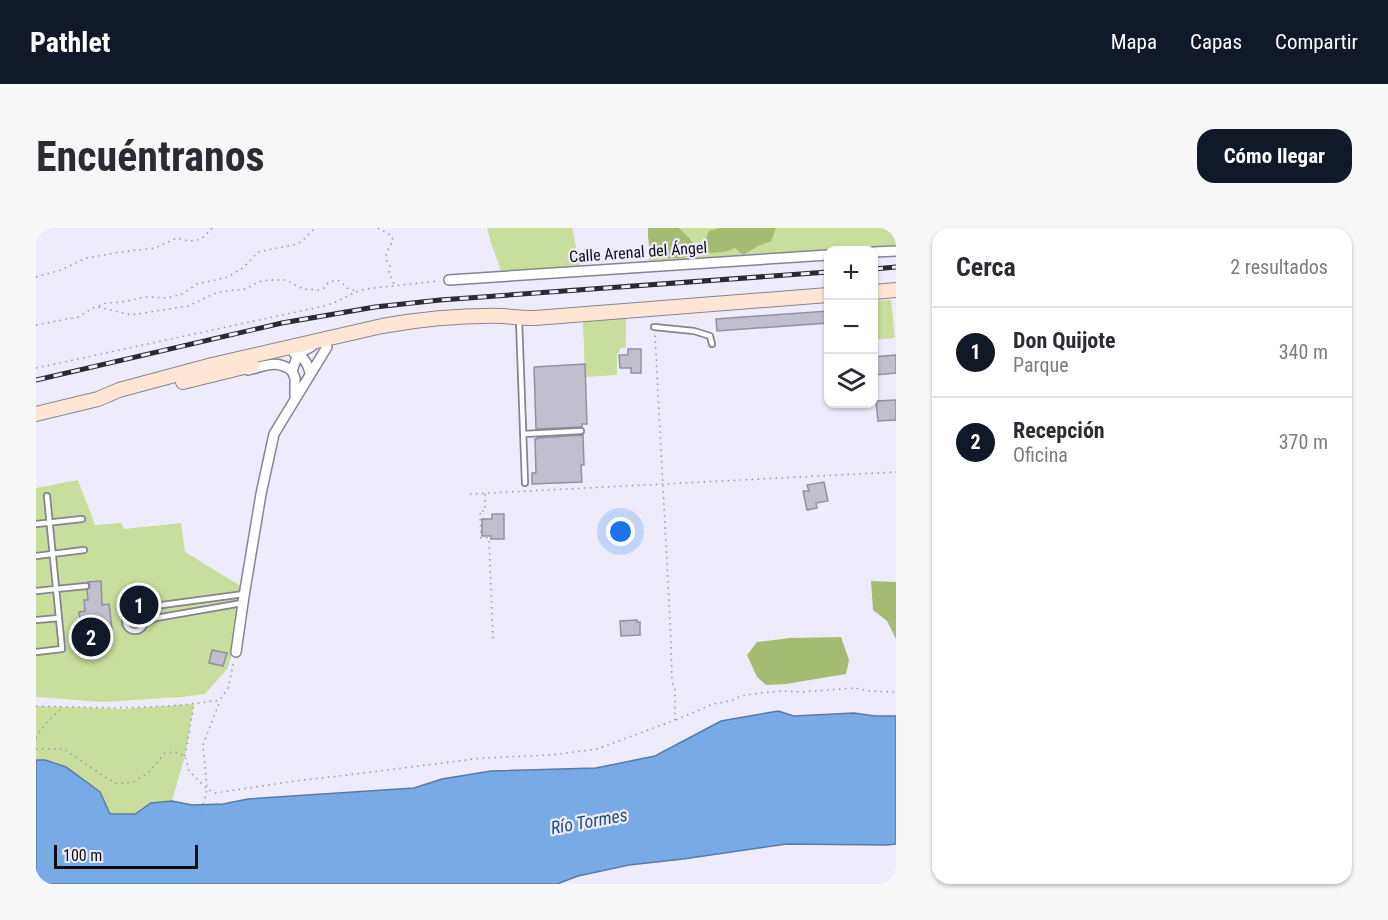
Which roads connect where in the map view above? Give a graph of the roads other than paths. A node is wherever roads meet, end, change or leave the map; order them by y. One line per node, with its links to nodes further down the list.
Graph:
1 (896, 251): 2 (street)
2 (878, 252)
3 (824, 255): 4 (street, Calle Arenal del Ángel)
4 (449, 280)
5 (896, 290): 6 (street)
6 (878, 292)
7 (824, 295): 8 (street)
8 (519, 318): 9 (street); 12 (street); 20 (lane)
9 (382, 326): 13 (street); 14 (street)
10 (654, 327): 11 (lane)
11 (712, 344)
12 (327, 347): 13 (street); 16 (street)
13 (297, 354): 14 (street); 15 (street); 16 (street)
14 (204, 372): 15 (street); 18 (street)
15 (292, 372): 17 (street)
16 (310, 373): 17 (street)
17 (296, 397): 32 (street)
18 (36, 414)
19 (581, 431): 20 (lane)
20 (523, 434): 21 (lane)
21 (525, 483)
22 (47, 496): 24 (lane)
23 (82, 519): 24 (lane)
24 (50, 523): 25 (lane); 27 (lane)
25 (36, 524)
26 (84, 550): 27 (lane)
27 (53, 554): 28 (lane); 30 (lane)
28 (36, 556)
29 (86, 586): 30 (lane)
30 (56, 589): 31 (lane); 34 (lane)
31 (36, 591)
32 (244, 598): 33 (lane); 36 (lane); 38 (street)
33 (141, 612): 36 (lane); 36 (lane)
34 (59, 618): 35 (lane); 37 (lane)
35 (36, 620)
36 (145, 623)
37 (36, 652)
38 (236, 652)

